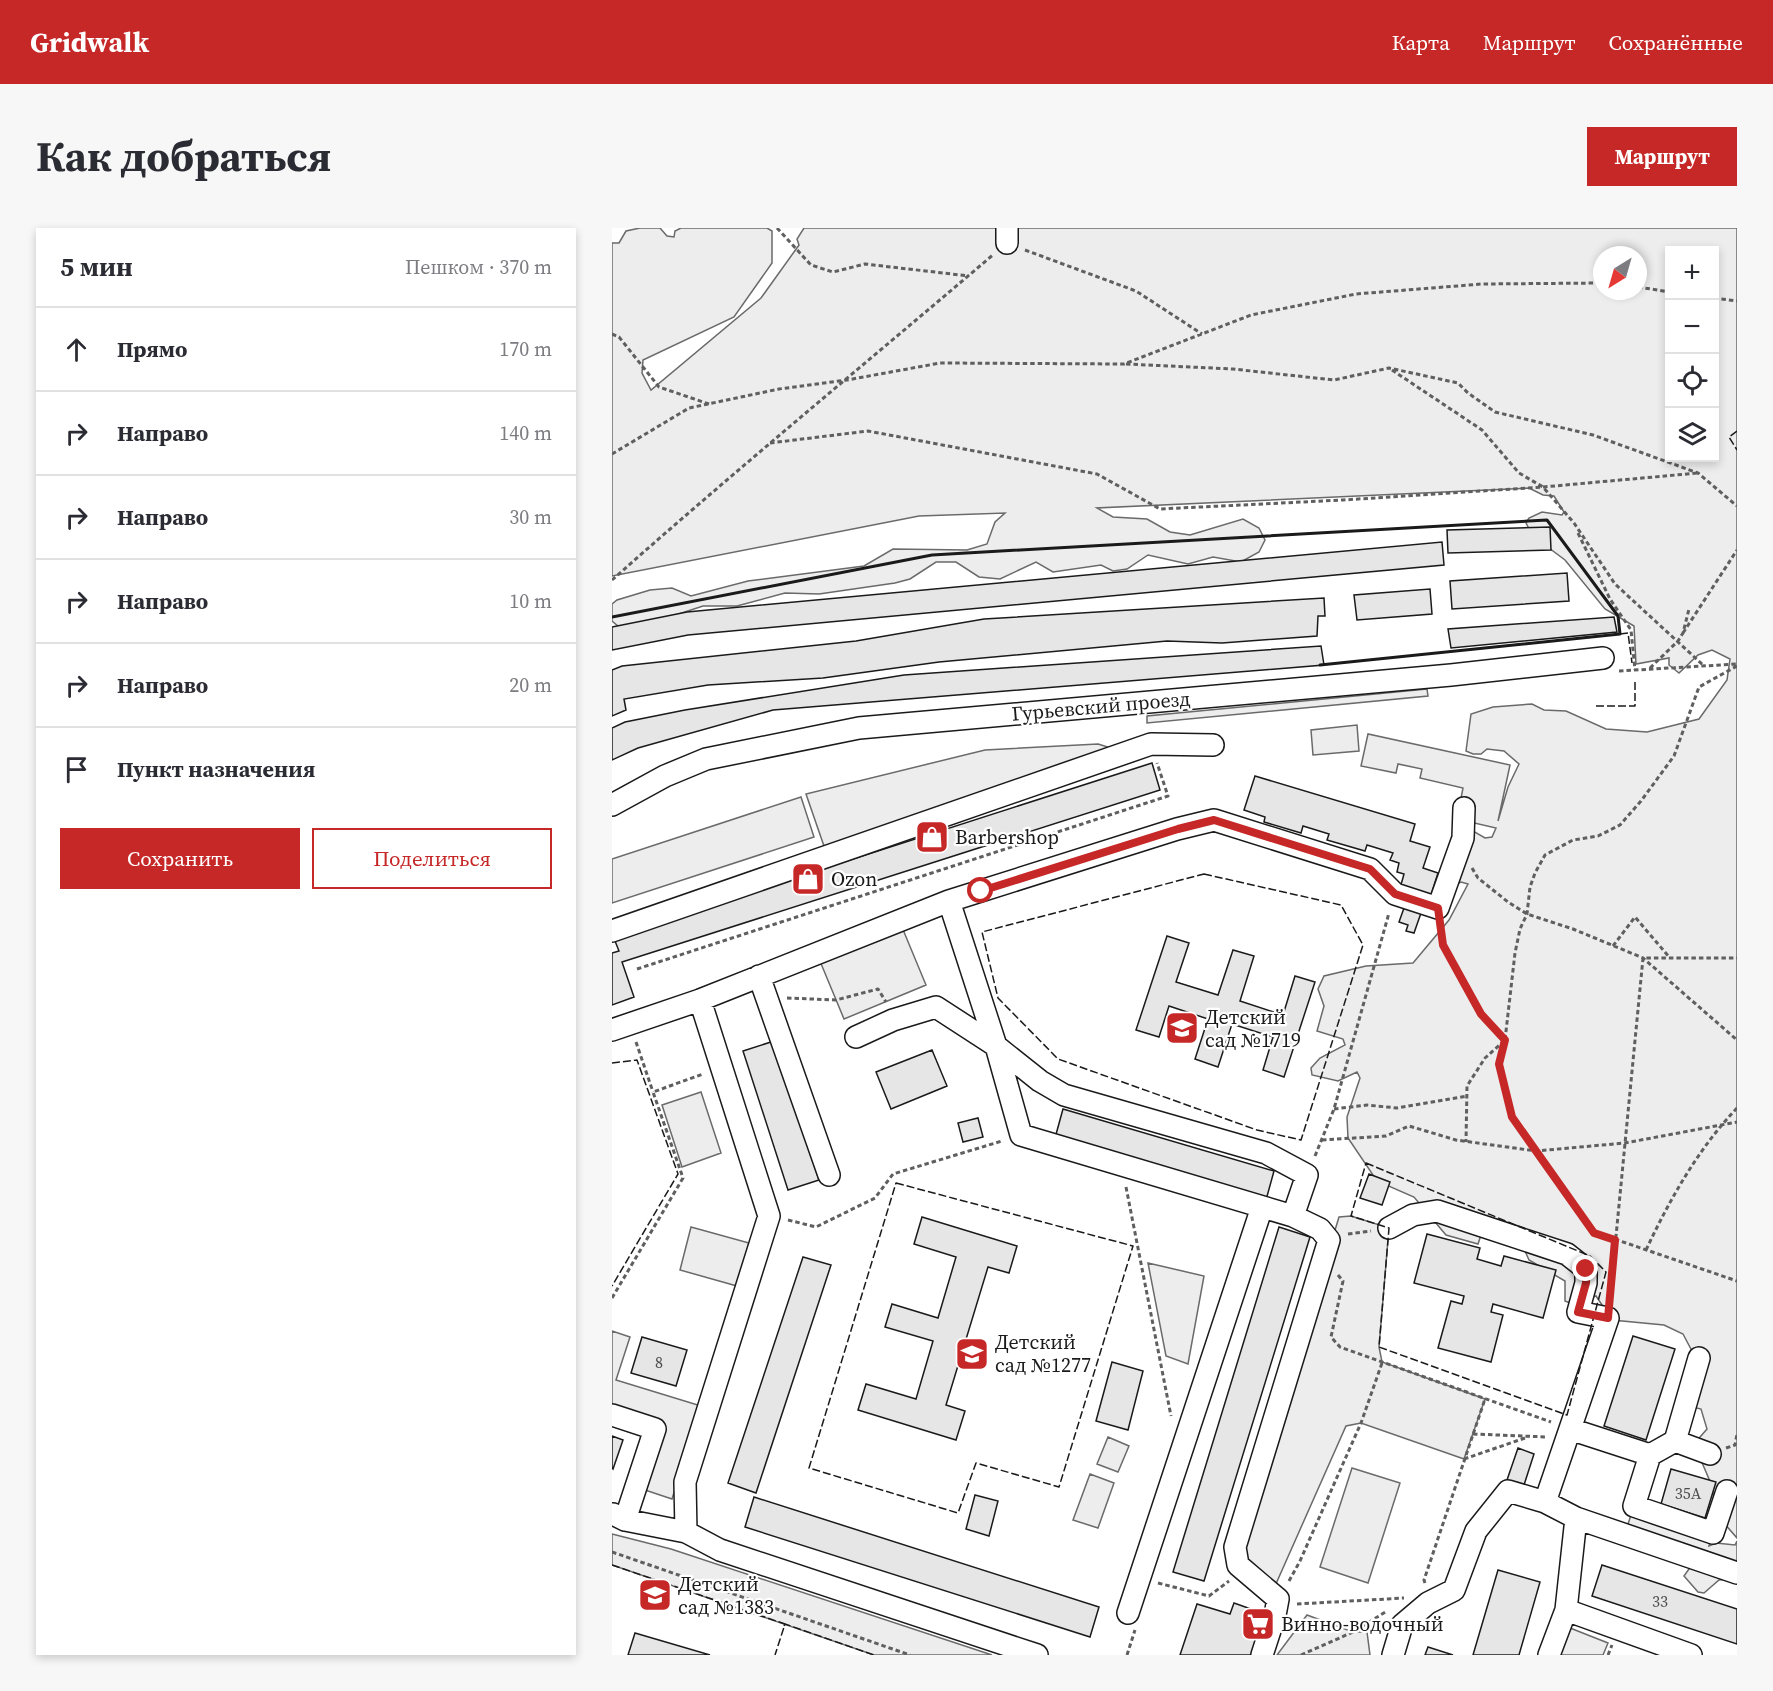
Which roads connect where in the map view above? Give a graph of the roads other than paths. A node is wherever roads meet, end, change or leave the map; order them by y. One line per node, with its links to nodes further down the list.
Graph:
1 (1603, 658): 3 (street, Гурьевский проезд)
2 (1213, 745): 6 (street)
3 (612, 805)
4 (1464, 808): 5 (street)
5 (949, 901): 7 (street); 11 (street)
6 (612, 931)
7 (759, 976): 8 (street); 12 (street)
8 (700, 1000): 9 (street); 26 (street)
9 (621, 1027)
10 (856, 1037): 11 (street)
11 (996, 1046): 13 (street); 14 (street)
12 (829, 1175)
13 (1262, 1207): 14 (street); 29 (street)
14 (1293, 1216): 31 (street)
15 (1389, 1228): 18 (street)
16 (1699, 1358): 19 (street)
17 (612, 1415): 24 (street)
18 (1568, 1434): 21 (street); 23 (street)
19 (1675, 1441): 20 (street); 21 (street)
20 (1710, 1454)
21 (1650, 1455): 22 (street)
22 (1726, 1491)
23 (1545, 1502): 25 (street); 32 (street)
24 (619, 1517): 26 (street)
25 (1576, 1518): 27 (street); 28 (street)
26 (686, 1532): 30 (street)
27 (1737, 1572)
28 (1566, 1610): 33 (street); 34 (street)
29 (1128, 1613)
30 (1037, 1655)
31 (1262, 1655)
32 (1393, 1655)
33 (1549, 1655)
34 (1691, 1655)

